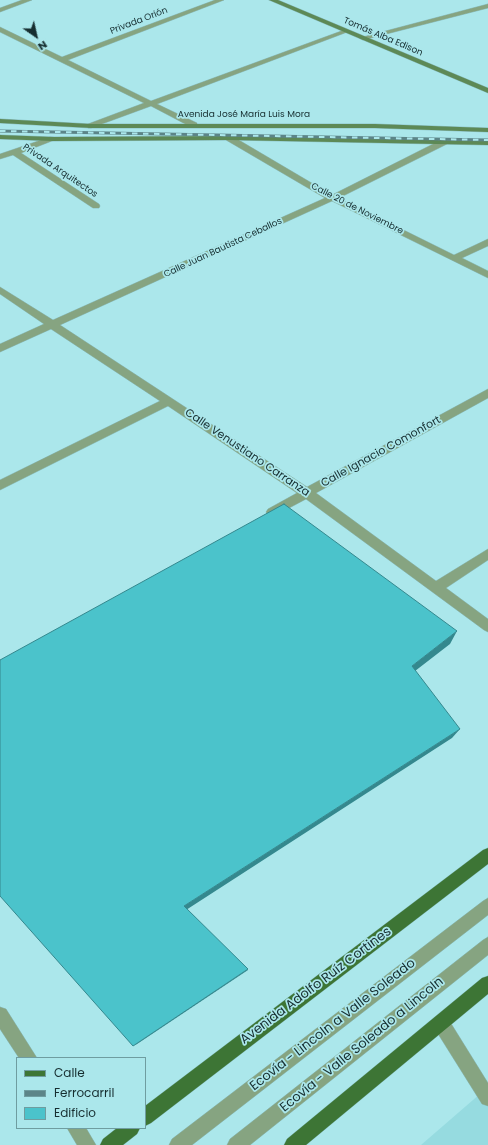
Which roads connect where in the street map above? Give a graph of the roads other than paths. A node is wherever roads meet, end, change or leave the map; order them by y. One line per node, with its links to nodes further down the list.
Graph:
1 (29, 0): 5 (street)
2 (221, 0): 9 (street, Privada Orión)
3 (272, 0): 7 (street, Tomás Alba Edison)
4 (488, 6): 8 (street)
5 (0, 10)
6 (0, 30): 9 (street)
7 (346, 31): 8 (street, Tomás Alba Edison); 11 (street)
8 (364, 38): 10 (street, Tomás Alba Edison)
9 (63, 59): 11 (street)
10 (488, 91)
11 (151, 103): 13 (street); 14 (street)
12 (0, 121): 14 (street, Avenida José María Luis Mora)
13 (194, 125): 14 (street, Avenida José María Luis Mora); 15 (street, Avenida José María Luis Mora)
14 (91, 126)
15 (487, 129)
16 (0, 138): 18 (street)
17 (229, 138): 18 (street); 19 (street); 23 (street, Calle 20 de Noviembre)
18 (53, 139): 21 (street)
19 (444, 142): 20 (street); 23 (street, Calle Juan Bautista Ceballos)
20 (488, 143)
21 (14, 152): 22 (street); 24 (street, Privada Arquitectos)
22 (0, 157)
23 (332, 198): 26 (street, Calle 20 de Noviembre); 29 (street, Calle Juan Bautista Ceballos)
24 (96, 206)
25 (488, 242): 26 (street)
26 (455, 258): 27 (street, Calle 20 de Noviembre)
27 (488, 275)
28 (0, 290): 29 (street, Calle Venustiano Carranza)
29 (53, 326): 30 (street, Calle Juan Bautista Ceballos); 32 (street, Calle Venustiano Carranza)
30 (0, 348)
31 (488, 393): 34 (street, Calle Ignacio Comonfort)
32 (169, 401): 33 (street); 34 (street, Calle Venustiano Carranza)
33 (0, 485)
34 (307, 493): 35 (street, Calle Ignacio Comonfort); 37 (street, Calle Venustiano Carranza)
35 (265, 516)
36 (488, 554): 37 (street)
37 (436, 588): 38 (street, Calle Venustiano Carranza)
38 (488, 626)
39 (488, 855): 47 (main road, Avenida Adolfo Ruíz Cortines)
40 (488, 906): 52 (street, Ecovía - Lincoln a Valle Soleado)
41 (488, 945): 53 (street, Ecovía - Valle Soleado a Lincoln)
42 (488, 984): 44 (main road)
43 (0, 1015): 45 (street)
44 (441, 1022): 46 (street); 54 (main road)
45 (28, 1057)
46 (488, 1098)
47 (146, 1116)
48 (77, 1129): 50 (street)
49 (130, 1129): 51 (main road)
50 (87, 1145)
51 (109, 1145)
52 (178, 1145)
53 (236, 1145)
54 (293, 1145)

